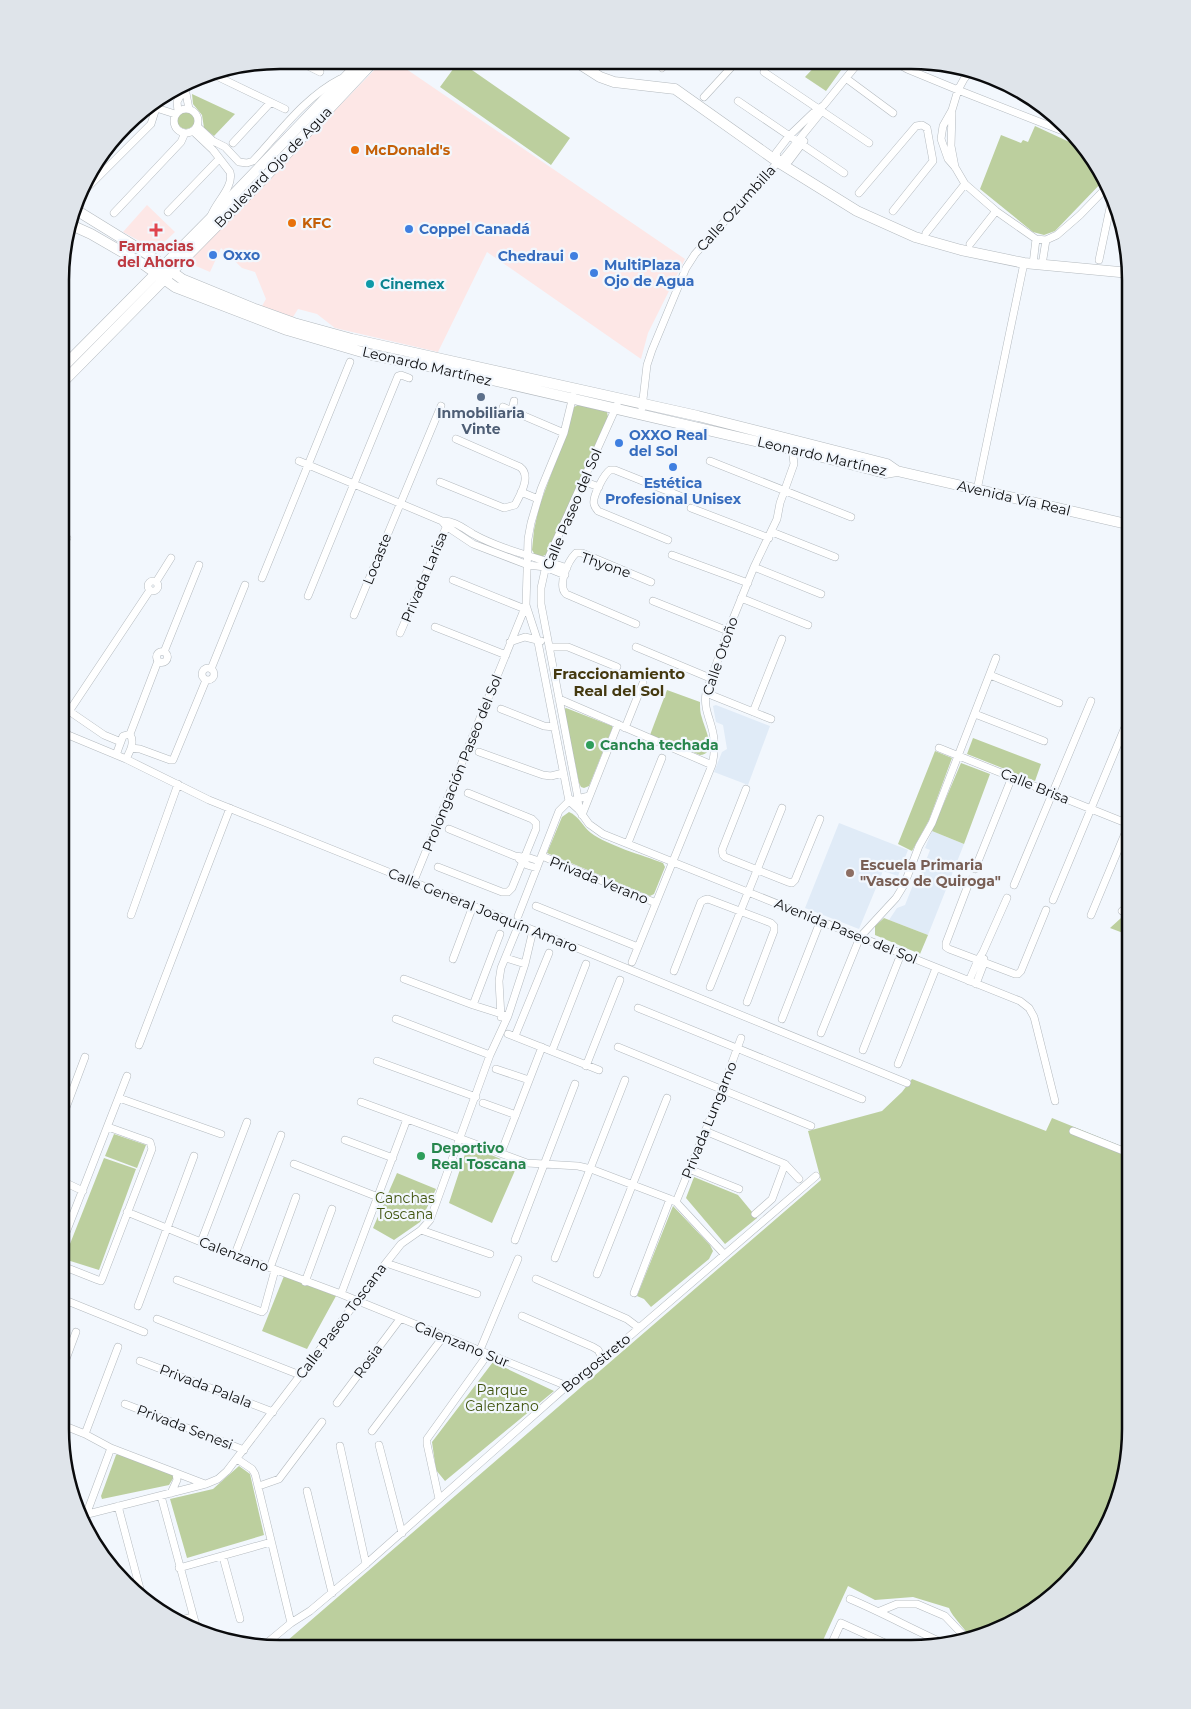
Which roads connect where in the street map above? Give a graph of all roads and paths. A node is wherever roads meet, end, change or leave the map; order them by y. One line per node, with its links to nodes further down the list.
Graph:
1 (314, 69): 8 (street)
2 (354, 69): 10 (main road, Boulevard Ojo de Agua)
3 (367, 69): 59 (main road, Boulevard Ojo de Agua)
4 (588, 69): 38 (main road, Calle Ozumbilla)
5 (730, 69): 17 (street)
6 (855, 69): 13 (street)
7 (907, 69): 15 (street)
8 (320, 72)
9 (764, 72): 21 (street)
10 (347, 76): 28 (street); 51 (main road, Boulevard Ojo de Agua)
11 (966, 76): 15 (street)
12 (220, 78): 19 (street)
13 (847, 79): 21 (street); 27 (street)
14 (186, 90): 22 (street)
15 (958, 90): 24 (street); 29 (street)
16 (182, 92): 26 (street)
17 (704, 97)
18 (738, 100): 30 (street)
19 (270, 102): 23 (street); 32 (street)
20 (157, 108): 26 (street)
21 (822, 108): 30 (street); 33 (street); 34 (street)
22 (189, 109): 26 (street); 28 (street)
23 (286, 110)
24 (952, 110): 35 (street); 36 (street)
25 (153, 111): 41 (street)
26 (176, 113): 28 (street)
27 (894, 113)
28 (192, 130): 37 (street); 50 (street)
29 (1061, 130)
30 (789, 136): 33 (street); 38 (street)
31 (929, 140): 35 (street); 44 (street); 46 (street)
32 (233, 143)
33 (800, 143): 38 (street); 40 (street)
34 (869, 143)
35 (942, 143): 36 (street); 39 (street)
36 (951, 146): 39 (street)
37 (219, 159): 48 (street); 51 (street)
38 (778, 162): 58 (main road); 73 (street, Calle Ozumbilla)
39 (955, 168): 42 (street)
40 (844, 173)
41 (91, 184)
42 (965, 184): 47 (street); 53 (street)
43 (1103, 192): 55 (street)
44 (859, 193)
45 (1110, 209): 57 (street)
46 (893, 210)
47 (996, 211): 54 (street); 56 (street)
48 (168, 212)
49 (80, 213): 61 (main road)
50 (114, 213)
51 (210, 218): 61 (main road, Boulevard Ojo de Agua)
52 (76, 227): 61 (main road)
53 (926, 232)
54 (1036, 240): 55 (street); 58 (street)
55 (1046, 240): 58 (street)
56 (970, 244)
57 (1099, 260)
58 (1033, 264): 60 (main road); 92 (street)
59 (171, 272): 61 (main road); 62 (main road, Leonardo Martínez)
60 (1122, 272)
61 (160, 273): 63 (main road, Leonardo Martínez); 65 (main road, Boulevard Ojo de Agua); 68 (main road, Boulevard Ojo de Agua)
62 (304, 325): 63 (main road); 64 (main road); 67 (main road, Leonardo Martínez)
63 (287, 330): 64 (main road, Leonardo Martínez)
64 (312, 337): 67 (main road, Leonardo Martínez)
65 (69, 361)
66 (350, 362): 85 (street)
67 (454, 367): 70 (main road, Leonardo Martínez)
68 (69, 375)
69 (409, 378): 89 (street)
70 (573, 394): 72 (main road, Leonardo Martínez); 78 (street, Calle Paseo del Sol)
71 (514, 401): 76 (street)
72 (618, 404): 73 (main road, Leonardo Martínez); 77 (main road, Leonardo Martínez); 87 (street, Calle Paseo del Sol)
73 (642, 404): 77 (street, Calle Ozumbilla); 80 (main road, Leonardo Martínez)
74 (441, 406): 96 (street, Locaste)
75 (503, 407): 76 (street)
76 (512, 410): 78 (street)
77 (641, 415): 80 (main road, Leonardo Martínez)
78 (564, 433): 95 (street, Calle Paseo del Sol)
79 (456, 439): 93 (street)
80 (795, 445): 81 (main road, Leonardo Martínez); 84 (street, Calle Otoño)
81 (806, 448): 84 (street, Calle Otoño); 86 (main road, Leonardo Martínez)
82 (710, 461): 91 (street)
83 (299, 462): 85 (street)
84 (794, 464): 91 (street, Calle Otoño)
85 (308, 465): 89 (street); 112 (street)
86 (897, 471): 92 (main road, Avenida Vía Real)
87 (584, 481): 90 (street); 108 (street, Calle Paseo del Sol)
88 (440, 482): 93 (street)
89 (353, 484): 96 (street); 118 (street)
90 (599, 488): 94 (street); 102 (street)
91 (784, 489): 98 (street); 101 (street, Calle Otoño)
92 (977, 490): 100 (main road, Avenida Vía Real)
93 (521, 492): 95 (street)
94 (685, 498)
95 (538, 499): 104 (street, Calle Paseo del Sol)
96 (400, 503): 99 (street); 122 (street, Locaste)
97 (691, 508): 101 (street)
98 (851, 517)
99 (446, 522): 104 (street); 107 (street); 127 (street, Privada Larisa)
100 (1122, 523)
101 (771, 535): 105 (street); 110 (street, Calle Otoño)
102 (668, 540)
103 (672, 555): 115 (street)
104 (527, 556): 107 (street, Calle Paseo del Sol); 108 (street)
105 (835, 557)
106 (171, 558): 144 (street)
107 (528, 564): 108 (street); 121 (street, Calle Paseo del Sol)
108 (546, 564): 111 (street); 131 (street, Calle Paseo del Sol)
109 (199, 565): 152 (street)
110 (754, 566): 115 (street, Calle Otoño); 117 (street)
111 (566, 571): 114 (street, Thyone); 123 (street)
112 (262, 578)
113 (453, 580): 121 (street)
114 (651, 582)
115 (748, 583): 119 (street, Calle Otoño)
116 (245, 585): 157 (street)
117 (821, 594)
118 (308, 596)
119 (741, 598): 124 (street); 126 (street, Calle Otoño)
120 (653, 601): 126 (street)
121 (526, 607): 129 (street, Prolongación Paseo del Sol); 130 (street, Calle Paseo del Sol)
122 (354, 615)
123 (636, 624)
124 (808, 625)
125 (435, 627): 133 (street)
126 (728, 631): 137 (street, Calle Otoño)
127 (400, 633)
128 (782, 639): 145 (street)
129 (510, 642): 130 (street); 133 (street, Prolongación Paseo del Sol)
130 (538, 642): 131 (street); 150 (street, Calle Paseo del Sol)
131 (548, 644): 135 (street); 140 (street, Calle Paseo del Sol)
132 (636, 647): 137 (street)
133 (506, 655): 190 (street, Prolongación Paseo del Sol)
134 (996, 658): 136 (street)
135 (617, 667)
136 (990, 675): 142 (street); 146 (street)
137 (710, 678): 139 (street, Calle Otoño)
138 (643, 683): 151 (street)
139 (706, 693): 145 (street); 164 (street, Calle Otoño)
140 (559, 700): 149 (street); 172 (street, Calle Paseo del Sol)
141 (1091, 701): 170 (street)
142 (1059, 703)
143 (501, 709): 150 (street)
144 (69, 712)
145 (753, 712): 148 (street)
146 (975, 714): 155 (street); 161 (street)
147 (69, 715): 156 (street)
148 (771, 719)
149 (618, 724): 151 (street); 171 (street)
150 (554, 727): 165 (street, Calle Paseo del Sol)
151 (625, 728): 164 (street)
152 (130, 734): 156 (street); 157 (street)
153 (1122, 734): 176 (street)
154 (69, 735): 160 (street, Calle General Joaquín Amaro)
155 (1044, 741)
156 (121, 742): 160 (street)
157 (131, 748): 163 (street)
158 (939, 748): 161 (street, Calle Brisa)
159 (479, 752): 165 (street)
160 (116, 755): 163 (street, Calle General Joaquín Amaro)
161 (958, 755): 166 (street, Calle Brisa); 207 (street)
162 (662, 758): 182 (street)
163 (126, 759): 167 (street, Calle General Joaquín Amaro)
164 (712, 765): 184 (street, Calle Otoño)
165 (562, 773): 173 (street, Calle Paseo del Sol)
166 (1012, 777): 170 (street, Calle Brisa); 187 (street)
167 (178, 784): 174 (street, Calle General Joaquín Amaro); 200 (street)
168 (746, 790): 188 (street)
169 (468, 793): 183 (street)
170 (1052, 794): 176 (street, Calle Brisa); 191 (street)
171 (589, 796): 172 (street); 177 (street)
172 (578, 798): 173 (street); 177 (street, Calle Paseo del Sol)
173 (569, 801): 177 (street); 185 (street)
174 (230, 808): 190 (street, Calle General Joaquín Amaro); 231 (street)
175 (782, 808): 188 (street)
176 (1090, 809): 179 (street, Calle Brisa); 194 (street)
177 (581, 813): 182 (street, Avenida Paseo del Sol)
178 (820, 819): 188 (street)
179 (1122, 819)
180 (449, 829): 183 (street, Privada Verano)
181 (1122, 841): 201 (street)
182 (628, 844): 184 (street, Avenida Paseo del Sol)
183 (523, 859): 185 (street, Privada Verano); 186 (street)
184 (674, 861): 192 (street, Avenida Paseo del Sol); 195 (street, Calle Otoño)
185 (539, 862): 195 (street, Privada Verano); 202 (street)
186 (438, 867)
187 (975, 869)
188 (757, 870): 192 (street)
189 (970, 880): 214 (street)
190 (413, 883): 196 (street, Calle General Joaquín Amaro)
191 (1014, 885)
192 (748, 891): 199 (street); 203 (street, Avenida Paseo del Sol)
193 (1007, 898): 214 (street)
194 (1053, 900)
195 (656, 903): 208 (street, Calle Otoño)
196 (473, 906): 204 (street, Calle General Joaquín Amaro); 212 (street)
197 (536, 906): 208 (street)
198 (1046, 910): 214 (street)
199 (740, 912): 218 (street); 222 (street); 223 (street)
200 (131, 915)
201 (1091, 915)
202 (518, 916)
203 (820, 922): 207 (street, Avenida Paseo del Sol); 228 (street)
204 (519, 924): 205 (street, Calle General Joaquín Amaro); 211 (street)
205 (533, 930): 215 (street, Calle Paseo Toscana); 247 (street, Calle General Joaquín Amaro)
206 (500, 934): 224 (street)
207 (860, 937): 210 (street, Avenida Paseo del Sol); 229 (street)
208 (638, 947): 213 (street, Calle Otoño)
209 (549, 953): 232 (street)
210 (901, 954): 217 (street, Avenida Paseo del Sol); 235 (street)
211 (506, 958): 215 (street); 226 (street)
212 (453, 959)
213 (632, 962)
214 (981, 962): 221 (street)
215 (524, 964): 226 (street, Calle Paseo Toscana)
216 (586, 964): 236 (street)
217 (936, 968): 221 (street, Avenida Paseo del Sol); 240 (street)
218 (674, 971)
219 (404, 979): 224 (street)
220 (620, 980): 241 (street)
221 (973, 983): 255 (street, Avenida Paseo del Sol)
222 (710, 987)
223 (747, 1002)
224 (473, 1005): 226 (street)
225 (638, 1008): 234 (street)
226 (505, 1015): 237 (street, Calle Paseo Toscana)
227 (396, 1019): 237 (street)
228 (782, 1019)
229 (820, 1032)
230 (741, 1038): 234 (street, Privada Lungarno)
231 (139, 1044)
232 (542, 1047): 236 (street); 245 (street)
233 (618, 1047): 249 (street)
234 (738, 1048): 249 (street, Privada Lungarno); 254 (street)
235 (863, 1050)
236 (552, 1051): 241 (street)
237 (490, 1055): 250 (street, Calle Paseo Toscana)
238 (85, 1057): 251 (street)
239 (377, 1061): 250 (street)
240 (898, 1064)
241 (586, 1066): 243 (street)
242 (496, 1069): 245 (street)
243 (598, 1070)
244 (128, 1076): 252 (street)
245 (529, 1080): 258 (street)
246 (625, 1080): 276 (street)
247 (907, 1083)
248 (574, 1084): 274 (street)
249 (722, 1090): 262 (street); 263 (street, Privada Lungarno)
250 (476, 1097): 267 (street, Calle Paseo Toscana)
251 (69, 1098)
252 (119, 1098): 261 (street); 265 (street)
253 (667, 1098): 281 (street)
254 (862, 1099)
255 (1055, 1100)
256 (361, 1102): 259 (street)
257 (483, 1103): 258 (street)
258 (516, 1115): 270 (street)
259 (407, 1119): 267 (street); 272 (street)
260 (247, 1122): 294 (street)
261 (108, 1126): 283 (street); 288 (street)
262 (811, 1126)
263 (705, 1131): 275 (street); 277 (street, Privada Lungarno)
264 (1073, 1132): 269 (street)
265 (221, 1134)
266 (281, 1135): 295 (street)
267 (461, 1138): 270 (street); 292 (street, Calle Paseo Toscana)
268 (345, 1140): 272 (street)
269 (1122, 1151)
270 (501, 1152): 274 (street)
271 (194, 1156): 291 (street)
272 (394, 1158): 285 (street)
273 (294, 1164): 285 (street)
274 (544, 1164): 276 (street); 293 (street)
275 (785, 1164): 279 (street); 289 (street)
276 (591, 1169): 281 (street); 298 (street)
277 (689, 1169): 282 (street); 286 (street, Privada Lungarno)
278 (816, 1176): 297 (street, Borgostreto)
279 (799, 1179)
280 (69, 1184): 283 (street)
281 (631, 1185): 286 (street); 303 (street)
282 (739, 1189)
283 (83, 1190): 290 (street)
284 (296, 1197): 302 (street)
285 (378, 1197): 307 (street)
286 (673, 1200): 297 (street); 309 (street, Privada Lungarno)
287 (332, 1209): 306 (street)
288 (127, 1212): 291 (street, Calenzano); 301 (street)
289 (755, 1214)
290 (69, 1220)
291 (166, 1228): 294 (street, Calenzano); 312 (street)
292 (421, 1230): 296 (street); 300 (street, Calle Paseo Toscana)
293 (515, 1240)
294 (201, 1242): 295 (street, Calenzano)
295 (236, 1254): 302 (street, Calenzano)
296 (490, 1254)
297 (724, 1254): 316 (street, Borgostreto)
298 (555, 1258)
299 (518, 1259): 321 (street)
300 (386, 1263): 308 (street); 311 (street, Calle Paseo Toscana)
301 (69, 1269)
302 (272, 1269): 305 (street); 306 (street, Calenzano)
303 (597, 1274)
304 (536, 1279): 316 (street)
305 (177, 1280)
306 (305, 1282): 307 (street, Calenzano)
307 (341, 1294): 311 (street, Calenzano Sur)
308 (477, 1294)
309 (634, 1294)
310 (69, 1302): 318 (street)
311 (356, 1302): 315 (street, Calenzano Sur); 326 (street, Calle Paseo Toscana)
312 (138, 1306)
313 (522, 1316): 324 (street)
314 (157, 1318): 326 (street)
315 (400, 1319): 319 (street, Calenzano Sur); 329 (street, Rosia)
316 (639, 1328): 324 (street, Borgostreto)
317 (76, 1332): 322 (street)
318 (144, 1332)
319 (443, 1337): 321 (street, Calenzano Sur); 333 (street)
320 (118, 1347): 334 (street)
321 (480, 1350): 323 (street, Calenzano Sur)
322 (69, 1351)
323 (488, 1354): 327 (street, Calenzano Sur); 346 (street)
324 (604, 1359): 327 (street, Borgostreto)
325 (140, 1361): 330 (street, Privada Palala)
326 (300, 1374): 330 (street, Calle Paseo Toscana)
327 (567, 1386): 346 (street, Borgostreto)
328 (125, 1404): 338 (street, Privada Senesi)
329 (337, 1404)
330 (273, 1412): 338 (street, Calle Paseo Toscana)
331 (322, 1422): 342 (street)
332 (69, 1428): 334 (street)
333 (372, 1431)
334 (85, 1434): 337 (street)
335 (379, 1445): 350 (street)
336 (340, 1446): 353 (street)
337 (111, 1448): 340 (street); 348 (street)
338 (244, 1450): 339 (street, Calle Paseo Toscana)
339 (237, 1459): 341 (street, Calle Paseo Toscana); 342 (street)
340 (176, 1473): 341 (street); 344 (street)
341 (206, 1484): 344 (street, Calle Paseo Toscana)
342 (259, 1486): 351 (street)
343 (307, 1491): 356 (street)
344 (171, 1494): 345 (street, Calle Paseo Toscana)
345 (161, 1496): 347 (street, Calle Paseo Toscana); 354 (street)
346 (439, 1499): 350 (street, Borgostreto)
347 (118, 1506): 349 (street, Calle Paseo Toscana); 355 (street)
348 (85, 1510)
349 (87, 1514)
350 (402, 1533): 353 (street, Borgostreto)
351 (271, 1542): 352 (street); 363 (street)
352 (223, 1557): 354 (street); 361 (street)
353 (366, 1564): 356 (street, Borgostreto)
354 (179, 1568): 359 (street)
355 (139, 1587)
356 (332, 1593): 363 (street, Borgostreto)
357 (850, 1599): 358 (street)
358 (880, 1611): 364 (street); 365 (street)
359 (193, 1617): 360 (street); 362 (street)
360 (186, 1619)
361 (240, 1619)
362 (195, 1622)
363 (291, 1623): 366 (street, Borgostreto)
364 (962, 1634)
365 (934, 1639)
366 (270, 1640)
367 (833, 1640): 368 (street)
368 (879, 1640)

